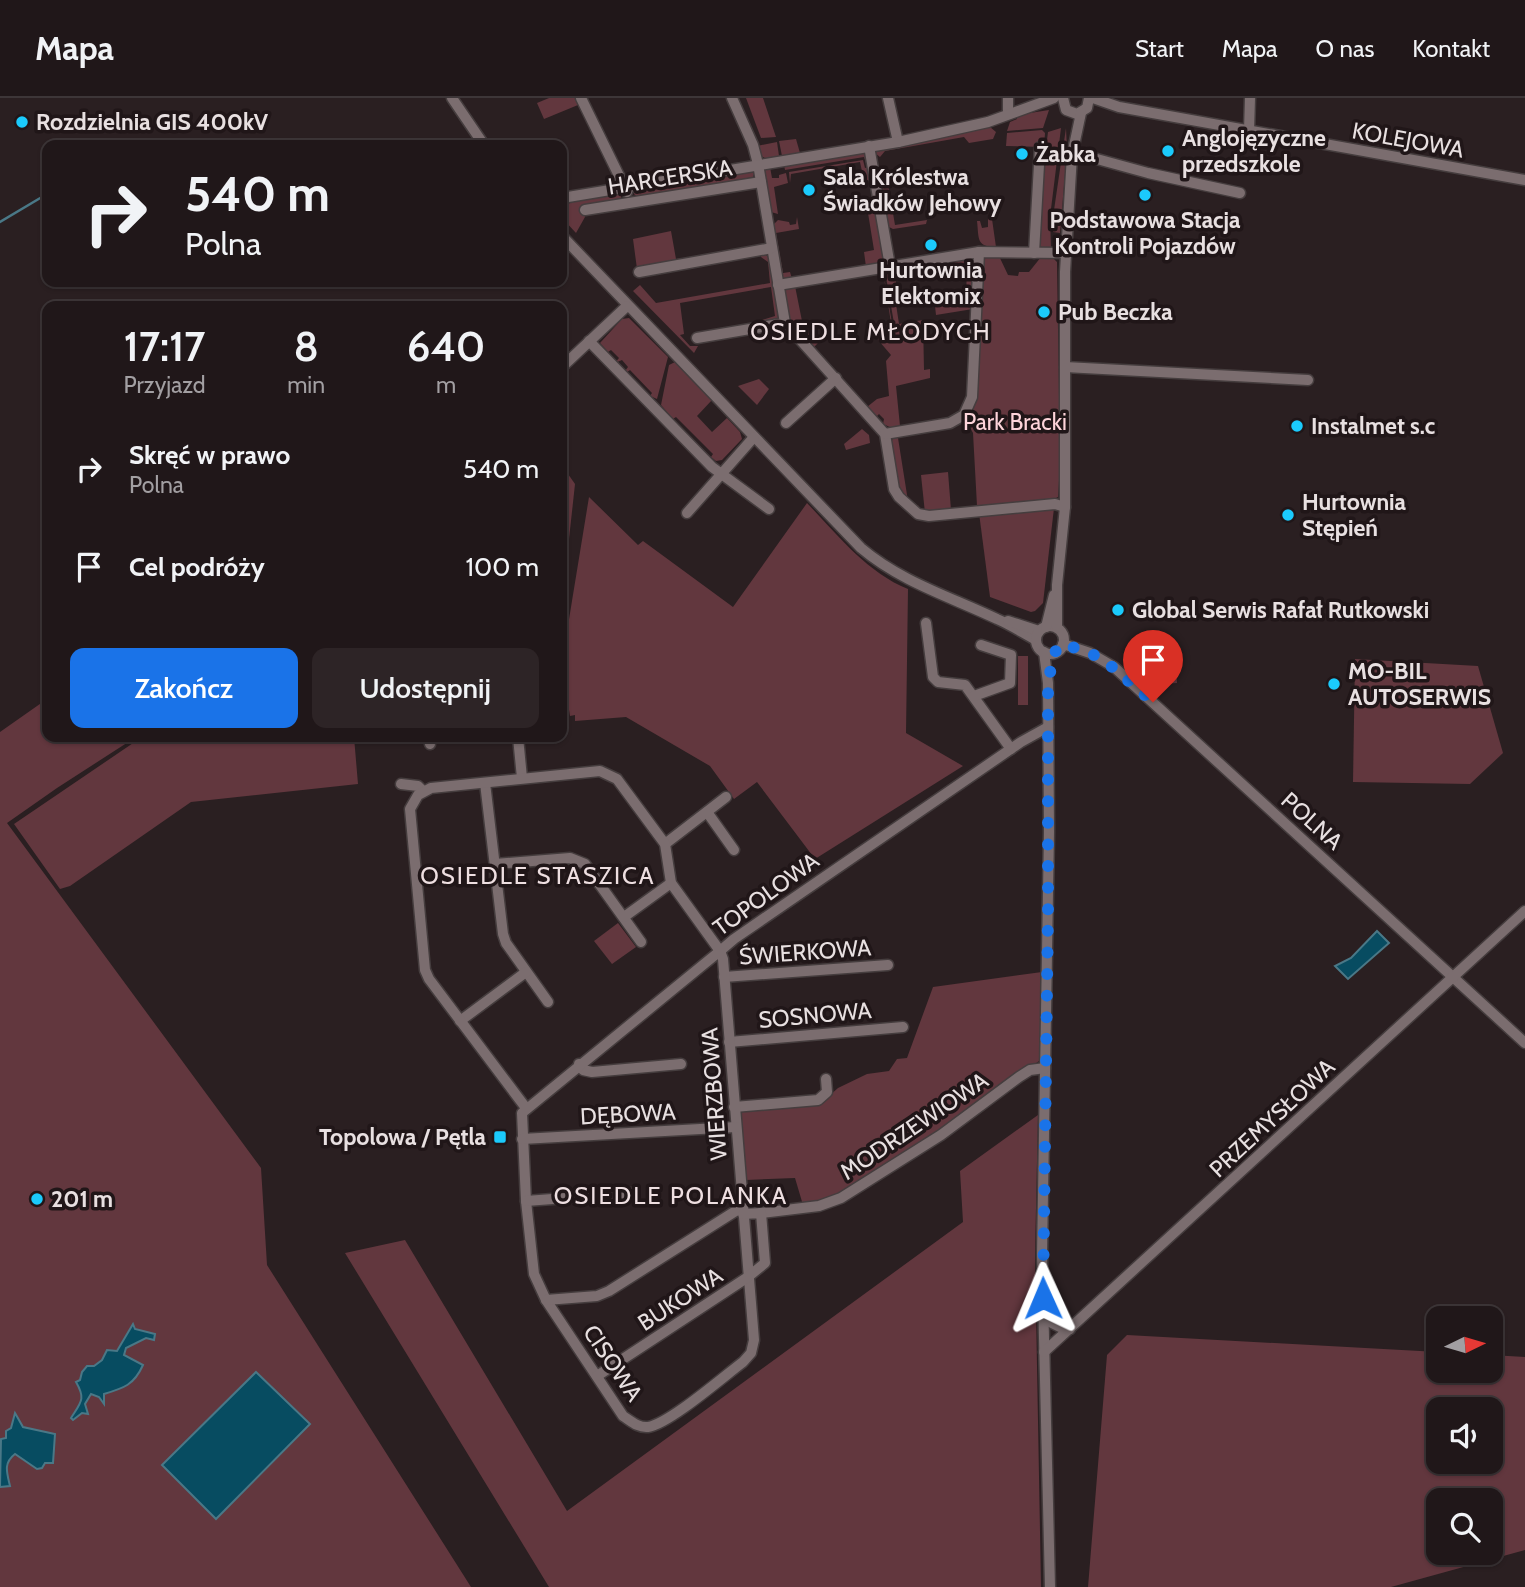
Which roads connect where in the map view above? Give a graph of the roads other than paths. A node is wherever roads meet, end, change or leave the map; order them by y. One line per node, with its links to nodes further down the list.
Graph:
1 (452, 98): 13 (street)
2 (582, 98): 21 (street)
3 (732, 98): 18 (street)
4 (888, 98): 14 (street)
5 (1008, 98): 11 (street)
6 (1054, 98): 10 (street)
7 (1250, 98): 12 (street)
8 (1088, 104): 9 (street, KOLEJOWA); 12 (street, KOLEJOWA); 17 (street)
9 (1065, 106): 10 (street, KOLEJOWA); 17 (street)
10 (1026, 107): 11 (street)
11 (1008, 113): 14 (street)
12 (1249, 131): 19 (street, KOLEJOWA)
13 (481, 140)
14 (898, 142): 15 (street)
15 (869, 146): 18 (street); 31 (street)
16 (1040, 148): 29 (street)
17 (1072, 151): 22 (street); 30 (street)
18 (758, 164): 20 (street); 21 (street)
19 (1525, 180)
20 (761, 182): 24 (street, HARCERSKA); 27 (street)
21 (626, 187): 23 (street); 24 (street)
22 (1240, 194)
23 (567, 197)
24 (629, 201): 25 (street, HARCERSKA)
25 (585, 210)
26 (567, 241): 34 (street)
27 (772, 248): 32 (street); 33 (street)
28 (979, 252): 29 (street); 31 (street); 43 (street)
29 (1034, 253): 30 (street)
30 (1066, 253): 39 (street)
31 (890, 266): 33 (street)
32 (639, 272)
33 (778, 285): 35 (street)
34 (627, 306): 37 (street); 44 (street)
35 (785, 323): 36 (street); 40 (street)
36 (697, 338)
37 (589, 341): 38 (street); 45 (street)
38 (567, 362)
39 (1065, 367): 41 (street); 46 (street)
40 (836, 378): 42 (street); 43 (street)
41 (1308, 380)
42 (786, 423)
43 (885, 434): 46 (street)
44 (754, 437): 45 (street); 50 (street)
45 (720, 473): 47 (street); 48 (street)
46 (1065, 507): 50 (street)
47 (769, 509)
48 (687, 513)
49 (926, 623): 54 (street)
50 (1045, 631): 51 (street); 53 (street)
51 (1063, 644): 53 (street); 74 (street, POLNA)
52 (982, 645): 54 (street)
53 (1049, 653): 55 (street)
54 (974, 696): 57 (street)
55 (1048, 727): 57 (street, TOPOLOWA); 83 (street)
56 (518, 742): 58 (street)
57 (1011, 749): 71 (street, TOPOLOWA)
58 (522, 778): 59 (street); 64 (street)
59 (485, 783): 61 (street); 66 (street)
60 (401, 784): 61 (street)
61 (423, 791): 77 (street)
62 (726, 797): 63 (street)
63 (707, 812): 64 (street); 65 (street)
64 (665, 844): 67 (street)
65 (734, 850)
66 (495, 864): 69 (street); 73 (street)
67 (671, 883): 69 (street); 71 (street)
68 (1525, 911): 74 (street, PRZEMYSŁOWA)
69 (624, 917): 70 (street)
70 (641, 942)
71 (720, 951): 75 (street, WIERZBOWA); 81 (street, TOPOLOWA)
72 (888, 965): 75 (street, ŚWIERKOWA)
73 (526, 972): 76 (street); 77 (street)
74 (1454, 976): 80 (street, POLNA); 96 (street, PRZEMYSŁOWA)
75 (724, 977): 79 (street, WIERZBOWA)
76 (548, 1002)
77 (460, 1021): 86 (street)
78 (903, 1027): 79 (street, SOSNOWA)
79 (729, 1042): 85 (street, WIERZBOWA)
80 (1525, 1043)
81 (579, 1064): 82 (street); 86 (street, TOPOLOWA)
82 (681, 1064)
83 (1045, 1068): 92 (street, MODRZEWIOWA); 95 (street)
84 (826, 1079): 85 (street)
85 (734, 1107): 87 (street, WIERZBOWA)
86 (524, 1110): 88 (street, CISOWA)
87 (736, 1127): 88 (street, DĘBOWA); 91 (street, WIERZBOWA)
88 (522, 1139): 90 (street, CISOWA)
89 (632, 1193): 90 (street)
90 (526, 1201): 94 (street, CISOWA)
91 (742, 1210): 92 (street, MODRZEWIOWA); 93 (street, WIERZBOWA); 94 (street)
92 (761, 1213): 93 (street)
93 (748, 1277): 98 (street, BUKOWA); 98 (street, CISOWA)
94 (546, 1300): 98 (street, CISOWA)
95 (1044, 1319): 96 (street); 97 (street)
96 (1070, 1329): 97 (street, PRZEMYSŁOWA)
97 (1044, 1352): 99 (street)
98 (597, 1376)
99 (1050, 1587)

